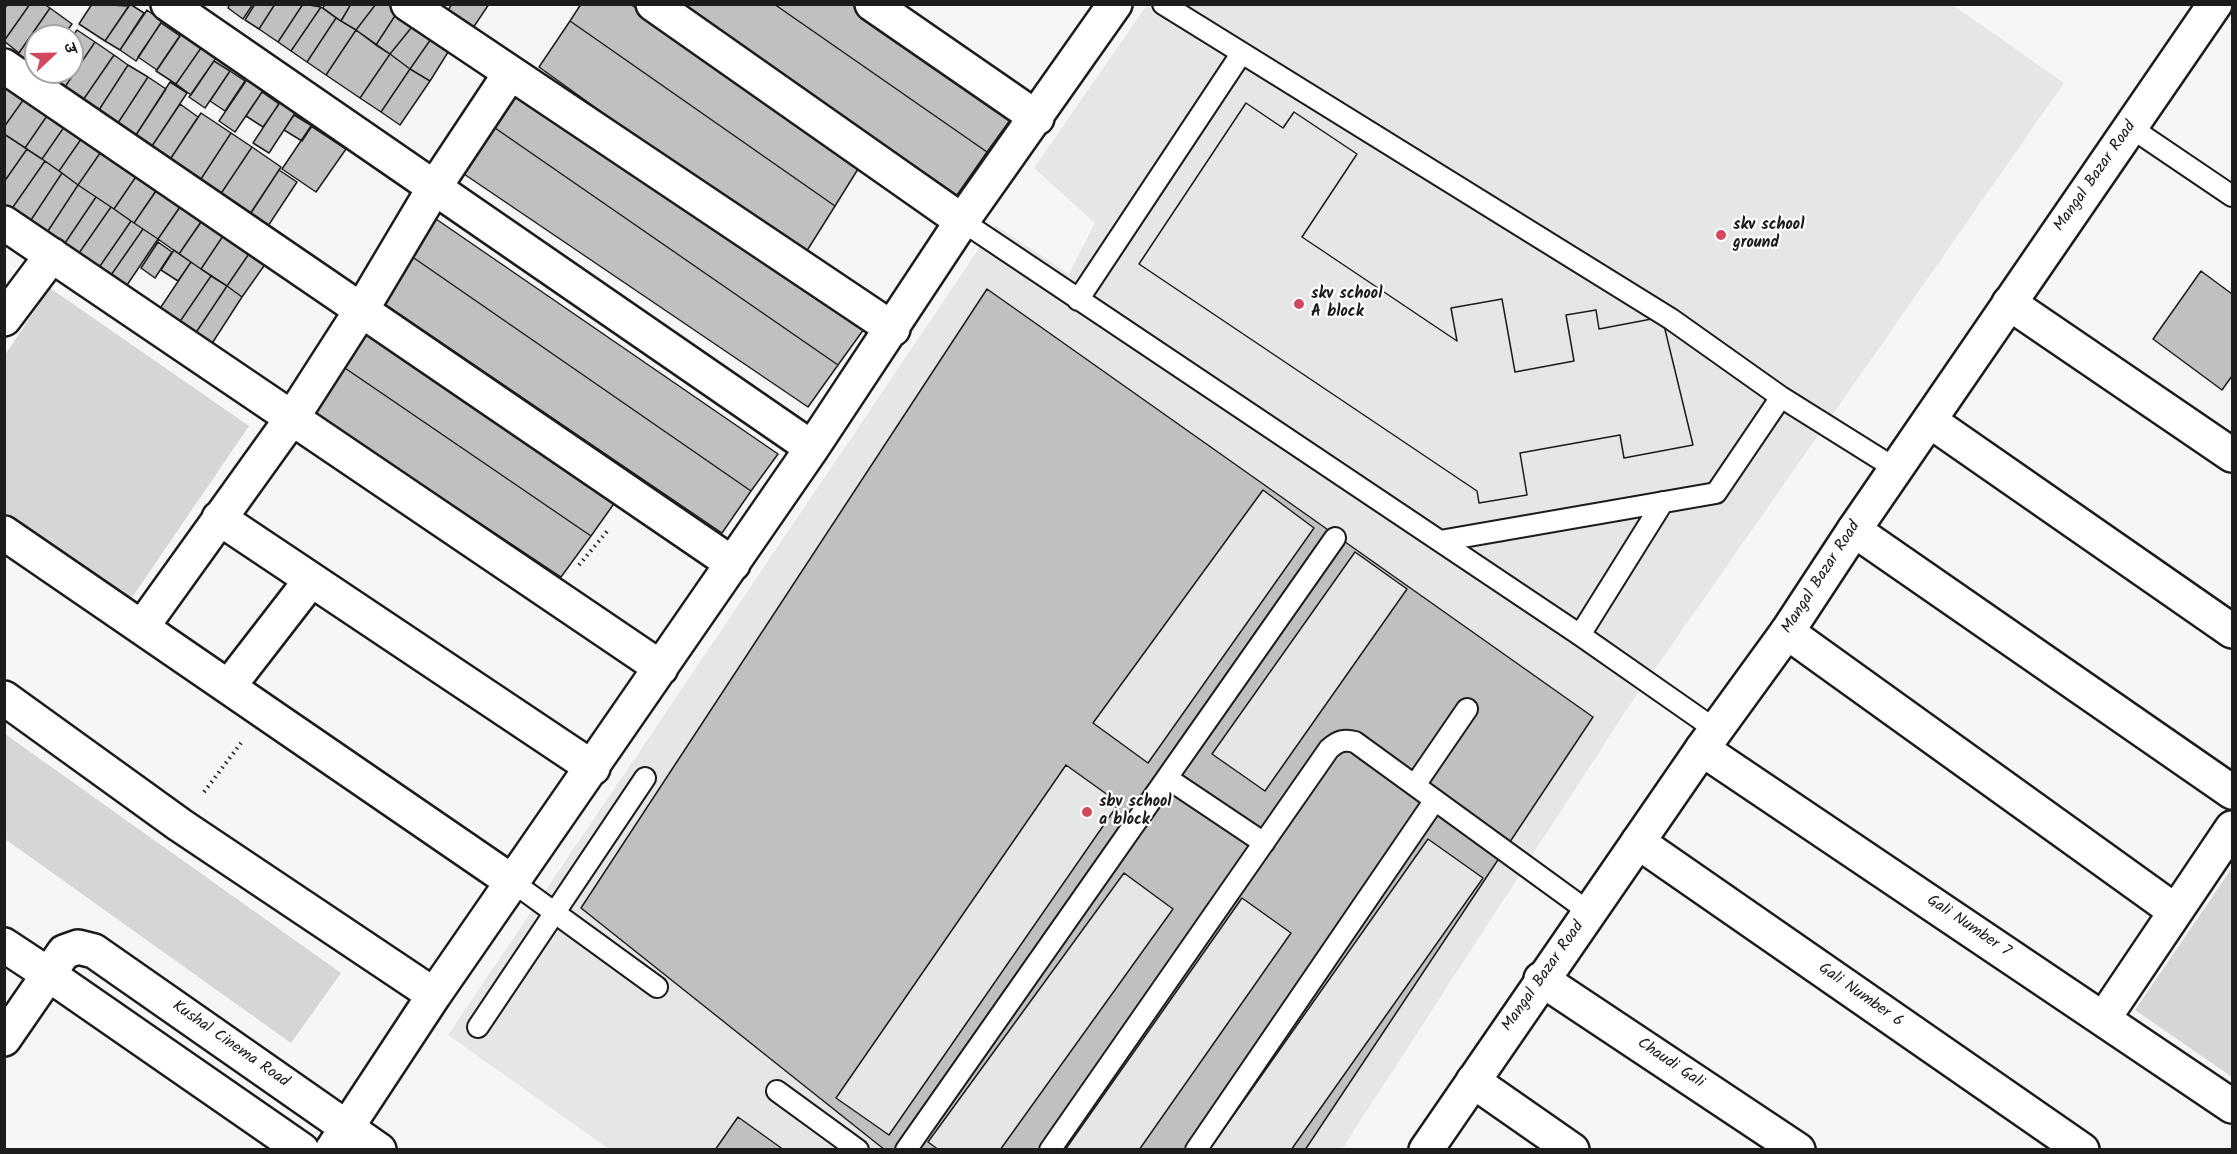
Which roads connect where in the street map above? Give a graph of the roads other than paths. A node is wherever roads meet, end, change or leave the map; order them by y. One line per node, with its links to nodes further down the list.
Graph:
1 (168, 4): 13 (street)
2 (408, 4): 10 (street)
3 (653, 4): 15 (street)
4 (872, 4): 11 (street)
5 (1163, 4): 8 (lane)
6 (2215, 4): 12 (street, Mangal Bazar Road)
7 (1107, 7): 11 (street)
8 (1240, 54): 18 (lane); 23 (lane)
9 (4, 66): 20 (street)
10 (509, 75): 13 (street); 22 (street)
11 (1037, 118): 15 (street)
12 (2130, 128): 14 (lane); 19 (street, Mangal Bazar Road)
13 (434, 188): 20 (street); 26 (street)
14 (2232, 196)
15 (962, 221): 18 (lane); 22 (street)
16 (4, 223): 17 (street)
17 (52, 255): 21 (street); 24 (street)
18 (1078, 300): 34 (lane)
19 (2009, 303): 25 (street, Mangal Bazar Road); 27 (street)
20 (362, 309): 24 (street); 35 (street)
21 (4, 319)
22 (892, 329): 26 (street)
23 (1781, 397): 28 (lane); 29 (lane)
24 (292, 418): 30 (street); 41 (street)
25 (1930, 422): 28 (street, Mangal Bazar Road); 38 (street)
26 (812, 448): 35 (street)
27 (2232, 455)
28 (1896, 469): 31 (street, Mangal Bazar Road)
29 (1664, 502): 34 (lane); 40 (lane)
30 (219, 518): 36 (street); 37 (street)
31 (1854, 530): 39 (street, Mangal Bazar Road); 50 (street)
32 (4, 533): 37 (street)
33 (1335, 538): 48 (lane)
34 (1440, 541): 40 (lane)
35 (733, 564): 41 (street)
36 (311, 580): 42 (street); 46 (street)
37 (142, 627): 42 (street)
38 (2232, 631)
39 (1787, 632): 45 (street, Mangal Bazar Road); 56 (street)
40 (1580, 634): 45 (lane)
41 (661, 668): 46 (street)
42 (229, 686): 55 (street)
43 (4, 698): 63 (street)
44 (1467, 709): 49 (lane)
45 (1709, 739): 53 (street, Mangal Bazar Road); 64 (street, Gali Number 7)
46 (593, 768): 55 (street)
47 (645, 778): 57 (lane)
48 (1167, 778): 54 (lane); 74 (lane)
49 (1415, 785): 51 (lane); 54 (lane)
50 (2232, 792)
51 (1435, 800): 58 (lane); 76 (lane)
52 (2232, 828): 56 (street)
53 (1638, 842): 58 (street, Mangal Bazar Road); 80 (street, Gali Number 6)
54 (1264, 843): 75 (lane)
55 (514, 883): 57 (lane); 63 (street)
56 (2175, 911): 64 (street)
57 (555, 912): 62 (lane); 65 (lane)
58 (1589, 912): 61 (street, Mangal Bazar Road)
59 (4, 945): 60 (street)
60 (48, 974): 66 (street); 70 (street, Kushal Cinema Road); 71 (street)
61 (1541, 979): 67 (street, Mangal Bazar Road); 79 (street, Chaudi Gali)
62 (657, 987)
63 (434, 995): 70 (street)
64 (2104, 1018): 69 (street, Gali Number 7)
65 (478, 1026)
66 (4, 1038)
67 (1473, 1081): 77 (street, Mangal Bazar Road); 78 (street)
68 (777, 1091): 73 (lane)
69 (2232, 1106)
70 (340, 1139): 72 (street, Kushal Cinema Road)
71 (302, 1149)
72 (379, 1149)
73 (858, 1149)
74 (906, 1149)
75 (1050, 1149)
76 (1196, 1149)
77 (1426, 1149)
78 (1572, 1149)
79 (1798, 1149)
80 (2082, 1149)

